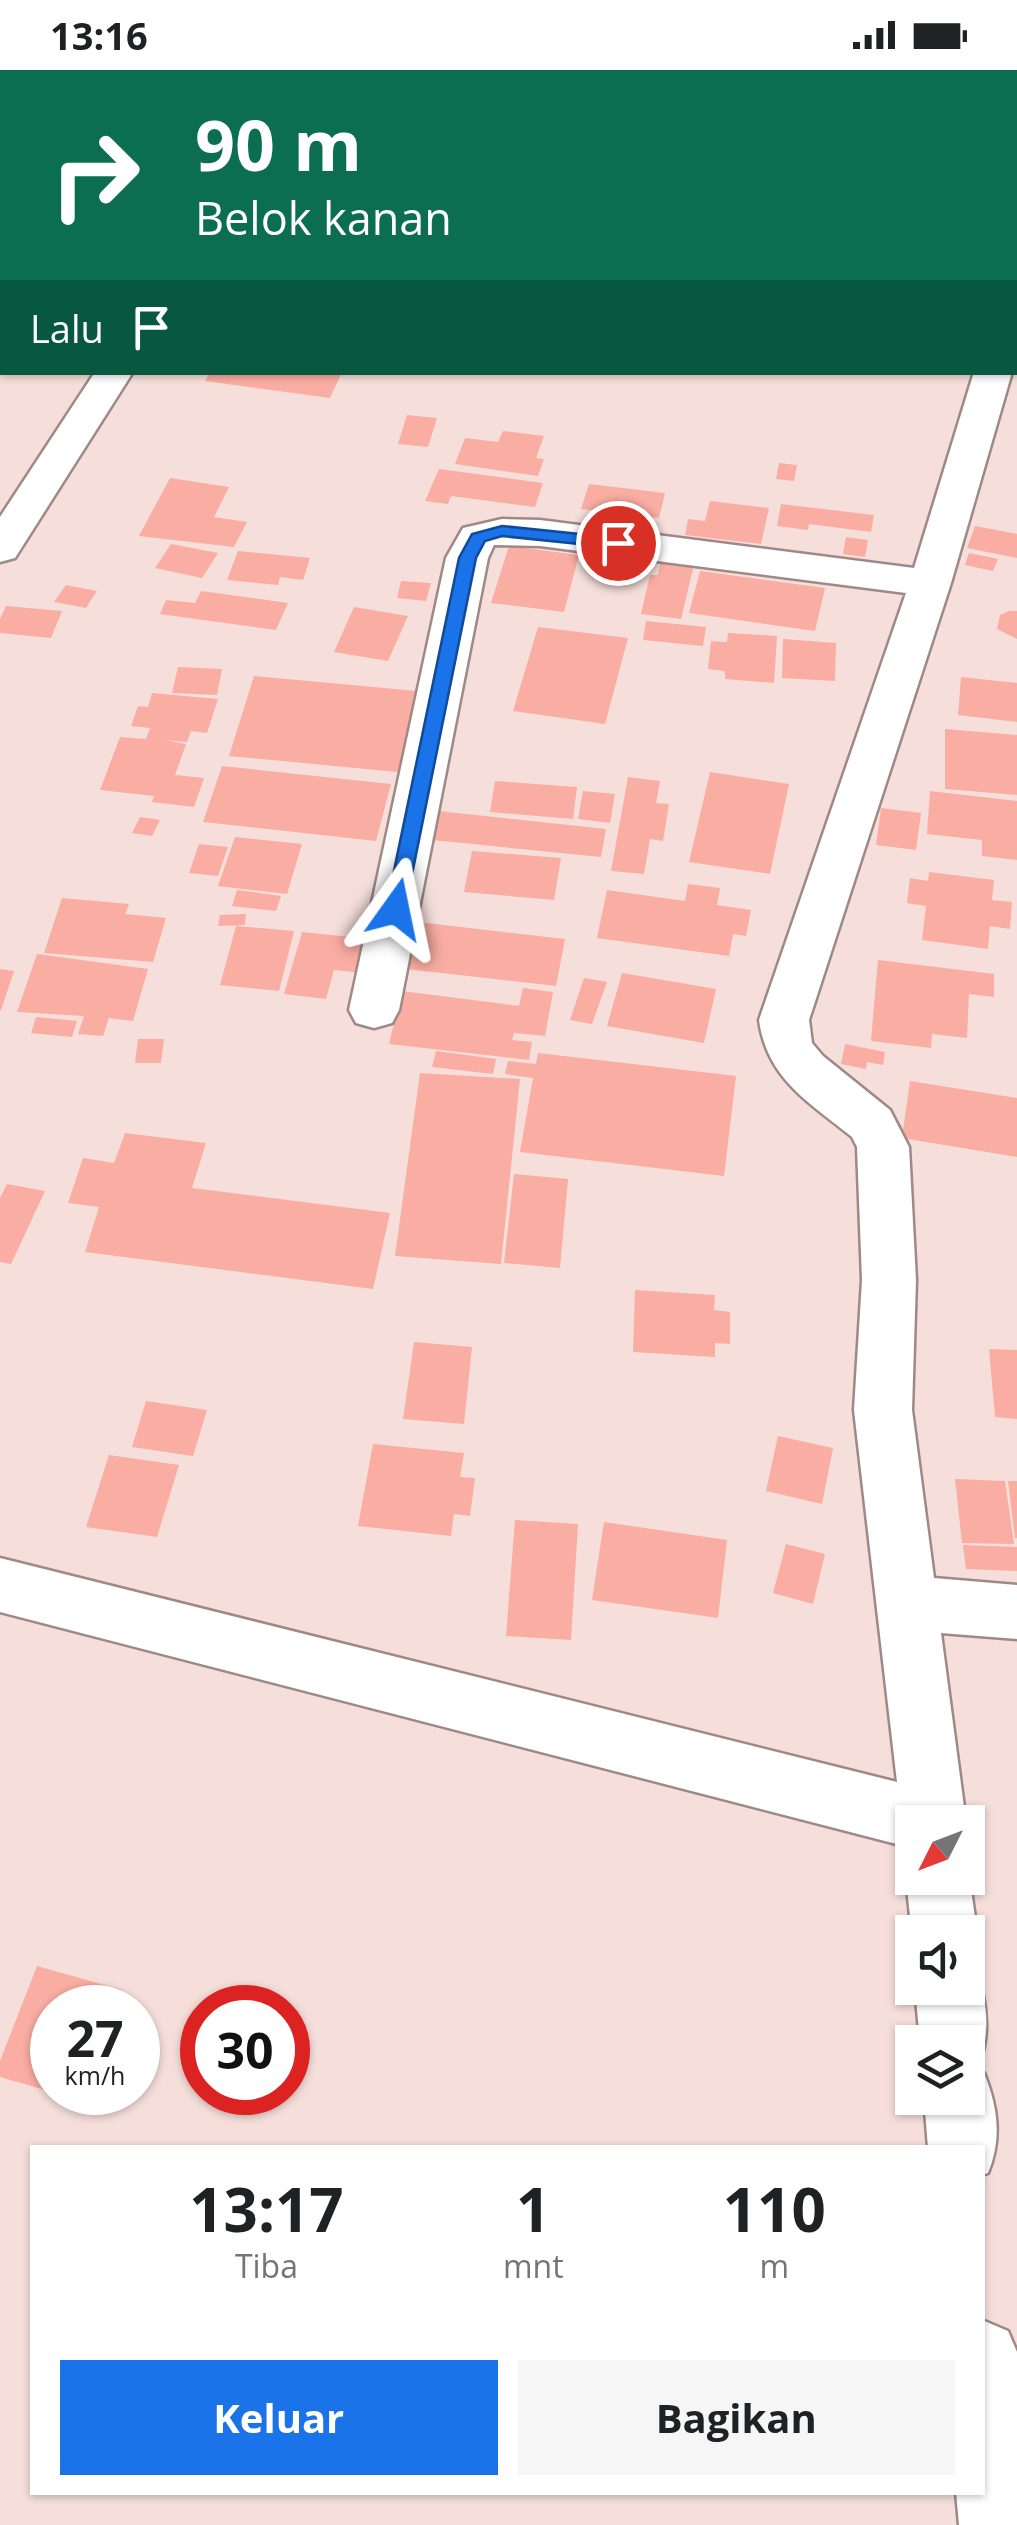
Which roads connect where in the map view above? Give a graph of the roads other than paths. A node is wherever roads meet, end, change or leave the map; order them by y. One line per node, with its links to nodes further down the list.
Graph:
1 (112, 375): 3 (street)
2 (992, 375): 4 (street)
3 (0, 548)
4 (930, 583): 5 (street); 7 (street)
5 (374, 1010)
6 (0, 1584): 10 (street)
7 (908, 1603): 8 (street); 9 (street)
8 (1017, 1612)
9 (931, 1805)
10 (895, 1812)
11 (961, 2115): 12 (street)
12 (964, 2145)
13 (985, 2388): 14 (street)
14 (998, 2525)

